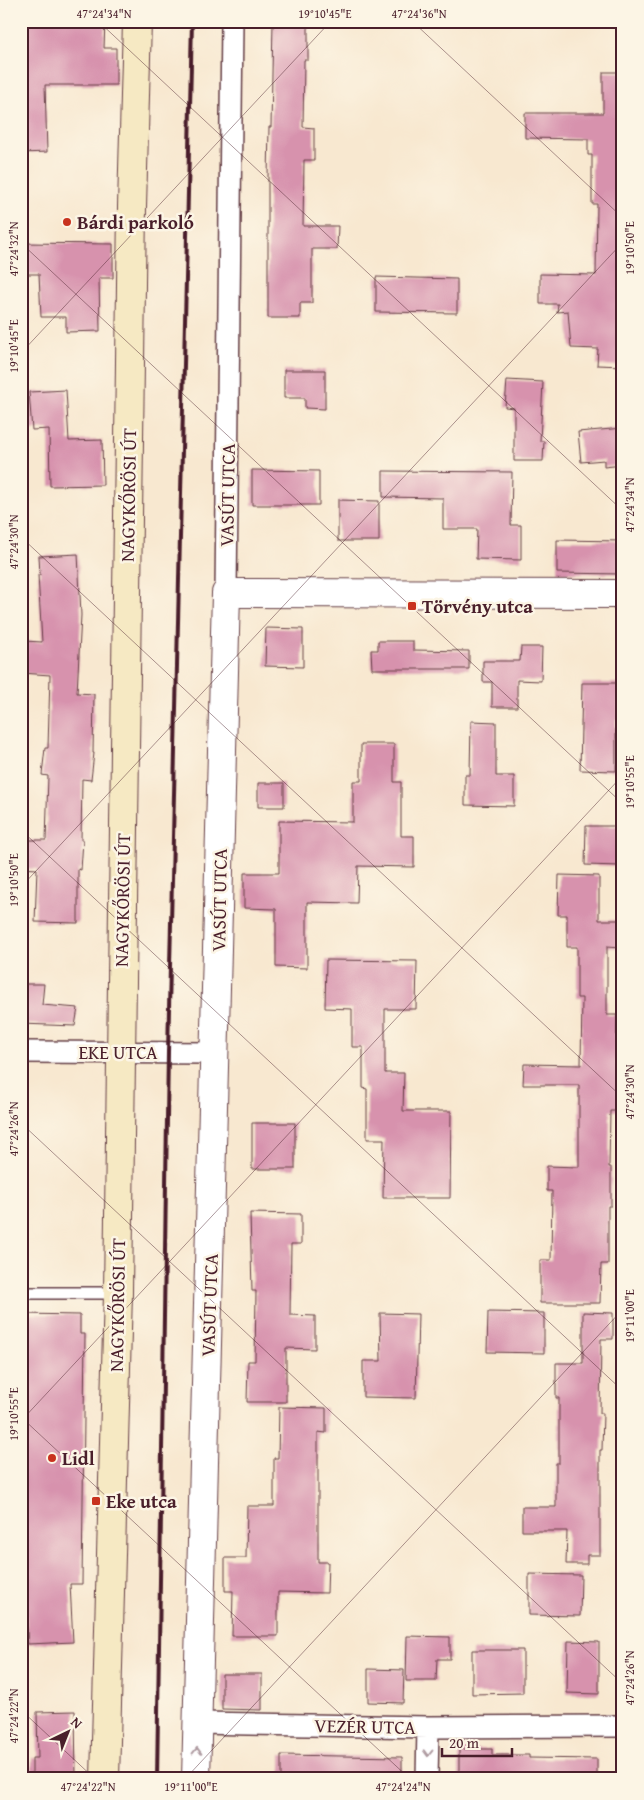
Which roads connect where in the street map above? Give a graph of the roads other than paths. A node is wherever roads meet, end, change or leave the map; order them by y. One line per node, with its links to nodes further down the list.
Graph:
1 (137, 21): 6 (main road, NAGYKŐRÖSI ÚT)
2 (232, 21): 3 (street, VASÚT UTCA)
3 (226, 593): 4 (street); 7 (street, VASÚT UTCA)
4 (623, 594)
5 (21, 1052): 6 (street, EKE UTCA)
6 (120, 1052): 7 (street, EKE UTCA); 9 (main road, NAGYKŐRÖSI ÚT)
7 (215, 1053): 10 (street, VASÚT UTCA)
8 (21, 1293): 9 (lane)
9 (118, 1294): 13 (main road, NAGYKŐRÖSI ÚT)
10 (197, 1723): 12 (street, VEZÉR UTCA); 14 (street, VASÚT UTCA, one-way to 10)
11 (623, 1726): 12 (street, VEZÉR UTCA)
12 (428, 1727): 15 (street, one-way to 15)
13 (105, 1779)
14 (196, 1779)
15 (427, 1779)

